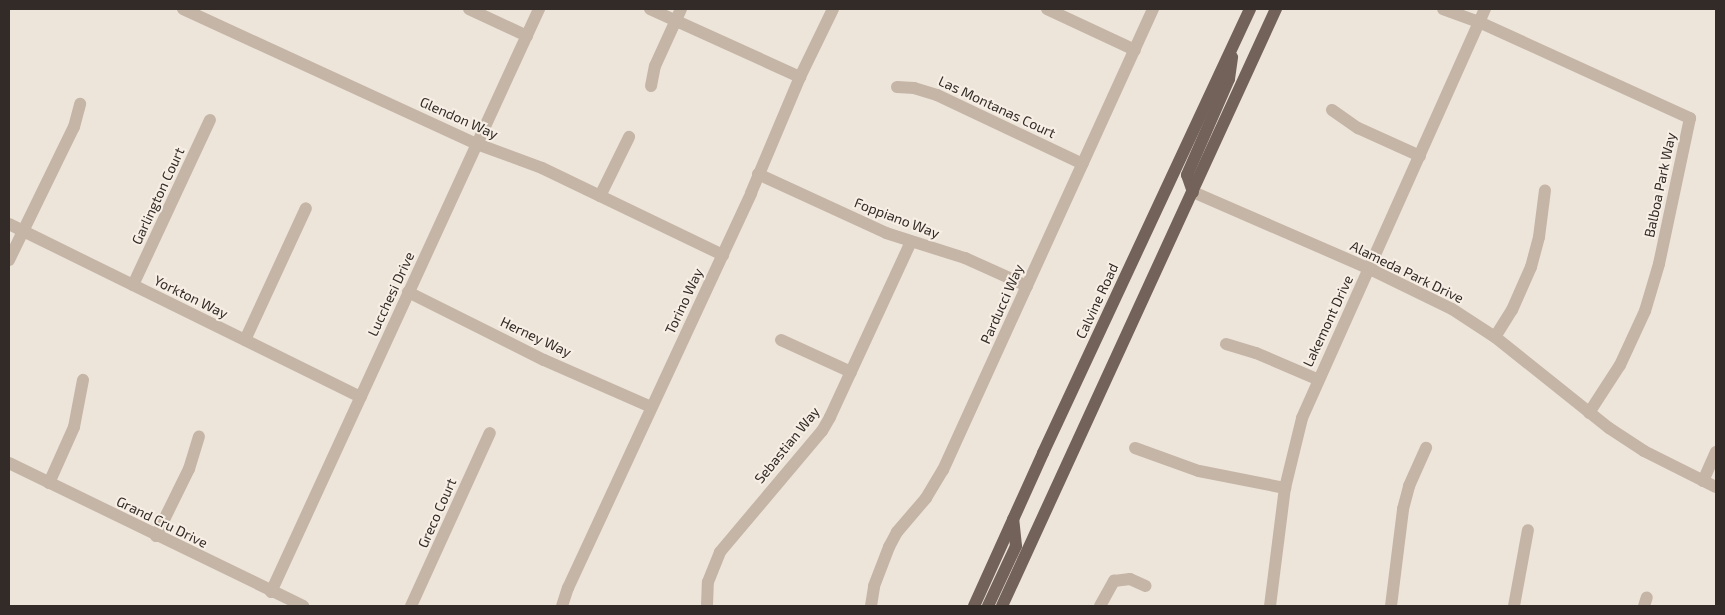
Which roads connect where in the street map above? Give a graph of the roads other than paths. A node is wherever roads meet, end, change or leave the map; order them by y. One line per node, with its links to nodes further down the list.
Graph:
1 (183, 9): 25 (street, Glendon Way)
2 (469, 9): 15 (street)
3 (539, 9): 15 (street, Lucchesi Drive)
4 (650, 9): 13 (street)
5 (681, 9): 13 (street)
6 (833, 9): 18 (street, Torino Way)
7 (1047, 9): 17 (street)
8 (1153, 9): 17 (street, Parducci Way)
9 (1250, 9): 16 (main road, Calvine Road)
10 (1276, 9): 30 (main road)
11 (1443, 9): 14 (street)
12 (1485, 9): 14 (street, Lakemont Drive)
13 (675, 21): 18 (street); 19 (street)
14 (1479, 22): 26 (street, Lakemont Drive); 51 (street, Balboa Park Way)
15 (527, 36): 25 (street, Lucchesi Drive)
16 (1234, 43): 30 (main road); 62 (main road, Calvine Road)
17 (1134, 50): 27 (street, Parducci Way)
18 (800, 76): 28 (street, Torino Way)
19 (651, 86)
20 (897, 87): 27 (street, Las Montanas Court)
21 (80, 104): 34 (street)
22 (1332, 110): 26 (street)
23 (210, 120): 39 (street, Garlington Court)
24 (629, 137): 31 (street)
25 (477, 144): 31 (street, Glendon Way); 41 (street, Lucchesi Drive)
26 (1420, 156): 38 (street, Lakemont Drive)
27 (1082, 164): 40 (street, Parducci Way)
28 (758, 174): 35 (street, Foppiano Way); 36 (street, Torino Way)
29 (1545, 190): 42 (street)
30 (1193, 192): 38 (street, Alameda Park Drive); 74 (main road)
31 (600, 196): 36 (street, Glendon Way)
32 (306, 208): 43 (street)
33 (9, 224): 34 (street, Yorkton Way)
34 (23, 231): 37 (street); 39 (street, Yorkton Way)
35 (910, 242): 40 (street, Foppiano Way); 46 (street, Sebastian Way)
36 (723, 255): 50 (street, Torino Way)
37 (9, 260)
38 (1368, 268): 42 (street, Alameda Park Drive); 47 (street, Lakemont Drive)
39 (133, 285): 43 (street, Yorkton Way)
40 (1027, 286): 71 (street, Parducci Way)
41 (408, 292): 49 (street, Lucchesi Drive); 50 (street, Herney Way)
42 (1495, 337): 51 (street, Alameda Park Drive)
43 (245, 340): 49 (street, Yorkton Way)
44 (781, 340): 46 (street)
45 (1226, 344): 47 (street)
46 (851, 372): 70 (street, Sebastian Way)
47 (1318, 379): 61 (street, Lakemont Drive)
48 (83, 380): 59 (street)
49 (361, 397): 66 (street, Lucchesi Drive)
50 (652, 407): 69 (street, Torino Way)
51 (1589, 413): 58 (street, Alameda Park Drive)
52 (490, 433): 68 (street, Greco Court)
53 (199, 437): 64 (street)
54 (1135, 448): 61 (street)
55 (1426, 448): 77 (street)
56 (1716, 452): 58 (street)
57 (9, 463): 59 (street, Grand Cru Drive)
58 (1703, 481): 60 (street, Alameda Park Drive)
59 (49, 483): 64 (street, Grand Cru Drive)
60 (1716, 487)
61 (1285, 488): 76 (street, Lakemont Drive)
62 (1013, 520): 72 (main road, Calvine Road); 73 (main road)
63 (1528, 530): 78 (street)
64 (156, 536): 66 (street, Grand Cru Drive)
65 (1146, 586): 75 (street)
66 (271, 592): 67 (street, Grand Cru Drive)
67 (303, 606)
68 (411, 606)
69 (562, 606)
70 (707, 606)
71 (870, 606)
72 (974, 606)
73 (988, 606)
74 (1002, 606)
75 (1100, 606)
76 (1270, 606)
77 (1390, 606)
78 (1514, 606)

